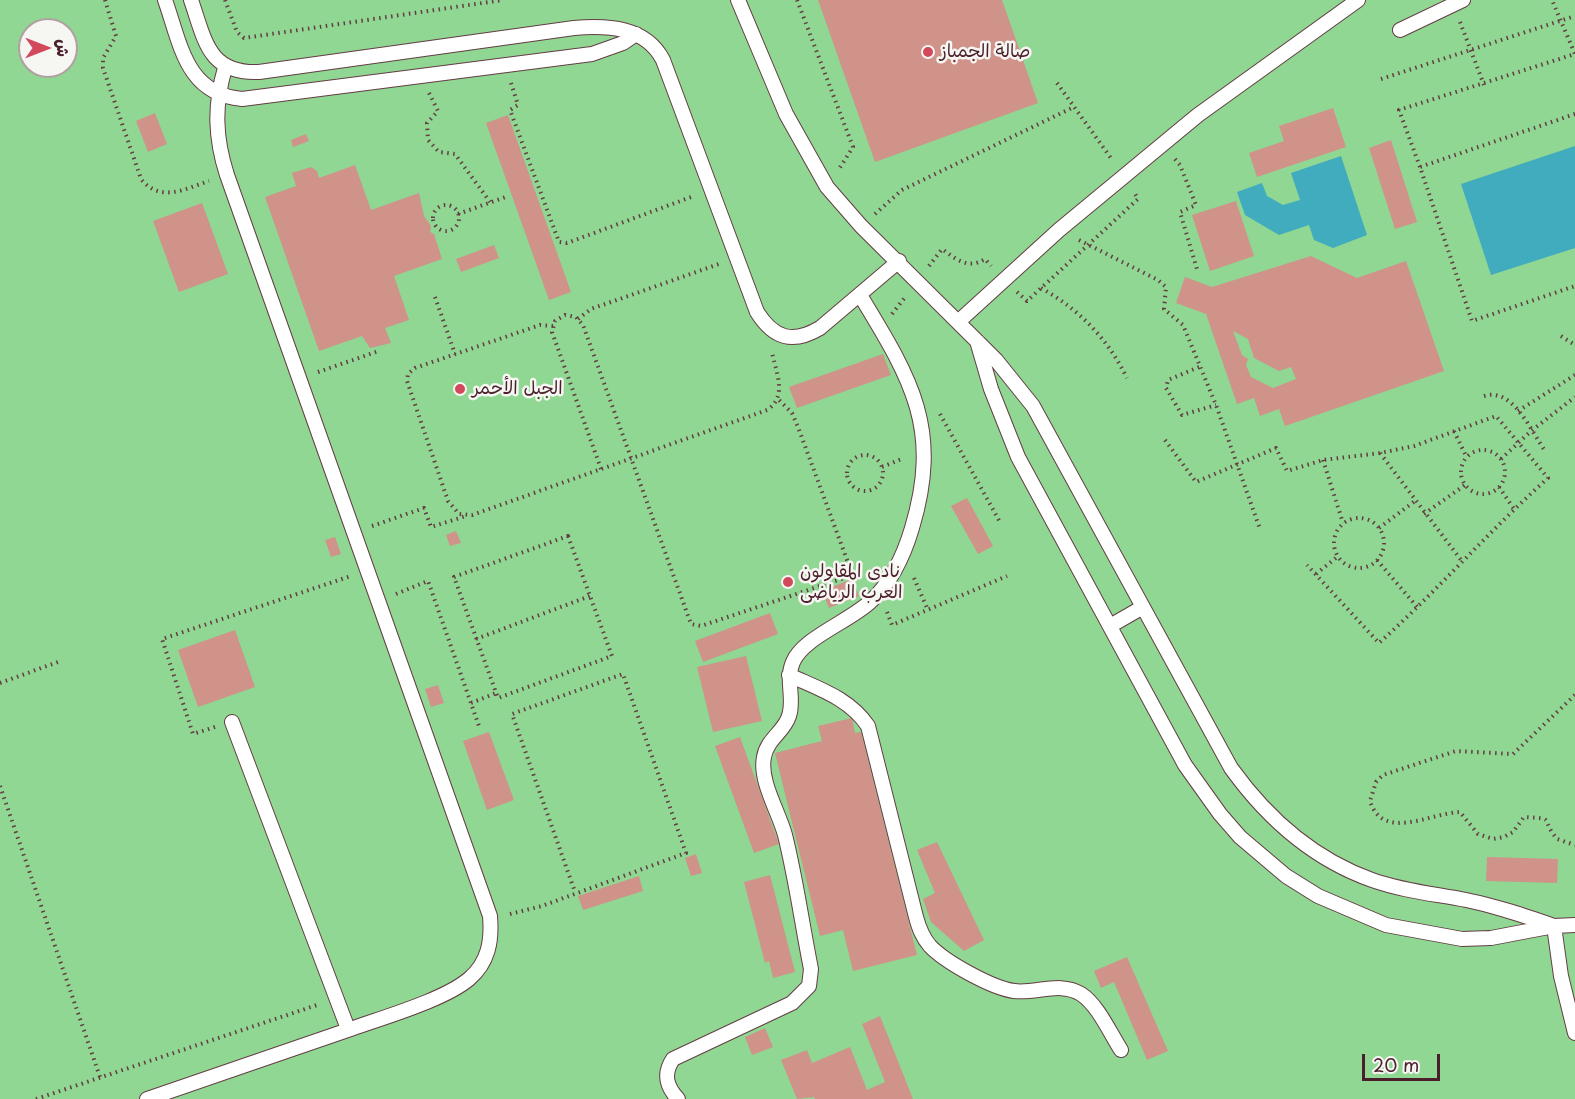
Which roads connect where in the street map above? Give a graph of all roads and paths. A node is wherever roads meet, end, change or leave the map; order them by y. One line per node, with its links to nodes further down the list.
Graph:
1 (105, 0): 26 (path)
2 (165, 0): 21 (lane)
3 (192, 0): 17 (lane)
4 (225, 0): 5 (path)
5 (502, 0)
6 (738, 0): 27 (lane)
7 (797, 0): 27 (path)
8 (1358, 0): 24 (lane)
9 (1552, 0): 12 (path)
10 (1458, 2): 13 (lane); 15 (path)
11 (1575, 16): 12 (path)
12 (1561, 21): 15 (path); 20 (path)
13 (1400, 30)
14 (636, 34): 16 (lane); 17 (lane); 28 (lane)
15 (1471, 51): 19 (path); 20 (path)
16 (505, 65): 18 (lane); 28 (path)
17 (225, 68): 21 (lane)
18 (420, 76): 21 (lane); 30 (path)
19 (1381, 79)
20 (1484, 85): 25 (path)
21 (217, 94): 26 (lane)
22 (1074, 107): 32 (path)
23 (1575, 114): 25 (path)
24 (1163, 144): 33 (lane); 36 (path)
25 (1420, 166): 37 (path)
26 (227, 175): 91 (lane)
27 (827, 187): 32 (lane)
28 (711, 190): 34 (lane)
29 (506, 197): 30 (path)
30 (490, 202): 31 (path)
31 (458, 214): 31 (path)
32 (861, 226): 35 (lane)
33 (1059, 230): 42 (lane); 50 (path)
34 (736, 258): 41 (path); 43 (lane)
35 (899, 261): 39 (lane); 42 (lane)
36 (1197, 269)
37 (1575, 286)
38 (1041, 288): 52 (path)
39 (860, 295): 43 (lane); 58 (lane)
40 (435, 297): 49 (path)
41 (578, 318): 44 (path); 67 (path)
42 (958, 322): 46 (lane)
43 (765, 325): 56 (path)
44 (553, 326): 49 (path); 72 (path)
45 (1562, 336): 47 (path)
46 (976, 340): 99 (lane); 102 (lane)
47 (1575, 345)
48 (379, 351): 53 (path)
49 (455, 354): 79 (path)
50 (1199, 366): 57 (path); 57 (path)
51 (1575, 375): 59 (path)
52 (1127, 378)
53 (322, 383)
54 (1484, 396): 59 (path)
55 (1575, 397): 61 (path)
56 (778, 399): 67 (path); 67 (path)
57 (1216, 405): 71 (path)
58 (918, 407): 80 (path); 86 (lane)
59 (1518, 411): 61 (path)
60 (1454, 431): 63 (path); 65 (path); 66 (path)
61 (1531, 431): 63 (path); 64 (path)
62 (1165, 440): 71 (path)
63 (1519, 442): 69 (path); 76 (path)
64 (1545, 451)
65 (1380, 453): 68 (path); 75 (path)
66 (1466, 456): 69 (path); 73 (path)
67 (632, 458): 72 (path)
68 (1323, 459): 71 (path); 81 (path)
69 (1501, 459): 74 (path)
70 (850, 463): 70 (path)
71 (1236, 466): 84 (path)
72 (601, 469): 79 (path)
73 (1465, 485): 74 (path); 77 (path)
74 (1499, 488): 76 (path)
75 (1415, 501): 77 (path); 83 (path)
76 (1514, 509): 89 (path)
77 (1424, 514): 89 (path)
78 (367, 515): 82 (path)
79 (466, 516): 82 (path)
80 (1000, 522)
81 (1343, 523): 83 (path); 87 (path)
82 (371, 526): 85 (path)
83 (1379, 528): 88 (path)
84 (1260, 530)
85 (374, 536)
86 (903, 554): 95 (lane); 101 (path)
87 (1337, 557): 88 (path); 92 (path)
88 (1377, 560): 100 (path)
89 (1461, 560): 100 (path)
90 (1307, 565): 92 (path)
91 (368, 571): 98 (lane); 110 (path)
92 (1316, 574): 100 (path)
93 (1007, 576): 101 (path)
94 (391, 585): 96 (path)
95 (884, 588): 101 (path); 105 (lane)
96 (394, 594): 98 (path); 109 (path)
97 (590, 596): 103 (path); 103 (path); 107 (path)
98 (379, 601): 115 (lane)
99 (1143, 607): 102 (lane); 117 (lane)
100 (1418, 608)
101 (928, 610)
102 (1110, 626): 117 (lane)
103 (476, 639): 107 (path)
104 (58, 663): 106 (path)
105 (789, 675): 121 (lane); 125 (lane)
106 (0, 682)
107 (496, 693): 109 (path)
108 (1575, 695): 113 (path)
109 (471, 703): 111 (path)
110 (232, 722): 118 (lane)
111 (479, 726)
112 (0, 786): 122 (path)
113 (1575, 845)
114 (575, 892): 114 (path); 115 (path)
115 (490, 916): 119 (lane)
116 (1575, 925): 117 (lane)
117 (1554, 926): 120 (lane)
118 (337, 999): 119 (lane); 122 (path)
119 (348, 1029): 124 (lane)
120 (1575, 1033)
121 (1121, 1050)
122 (100, 1077): 123 (path)
123 (36, 1099)
124 (147, 1099)
125 (678, 1099)

